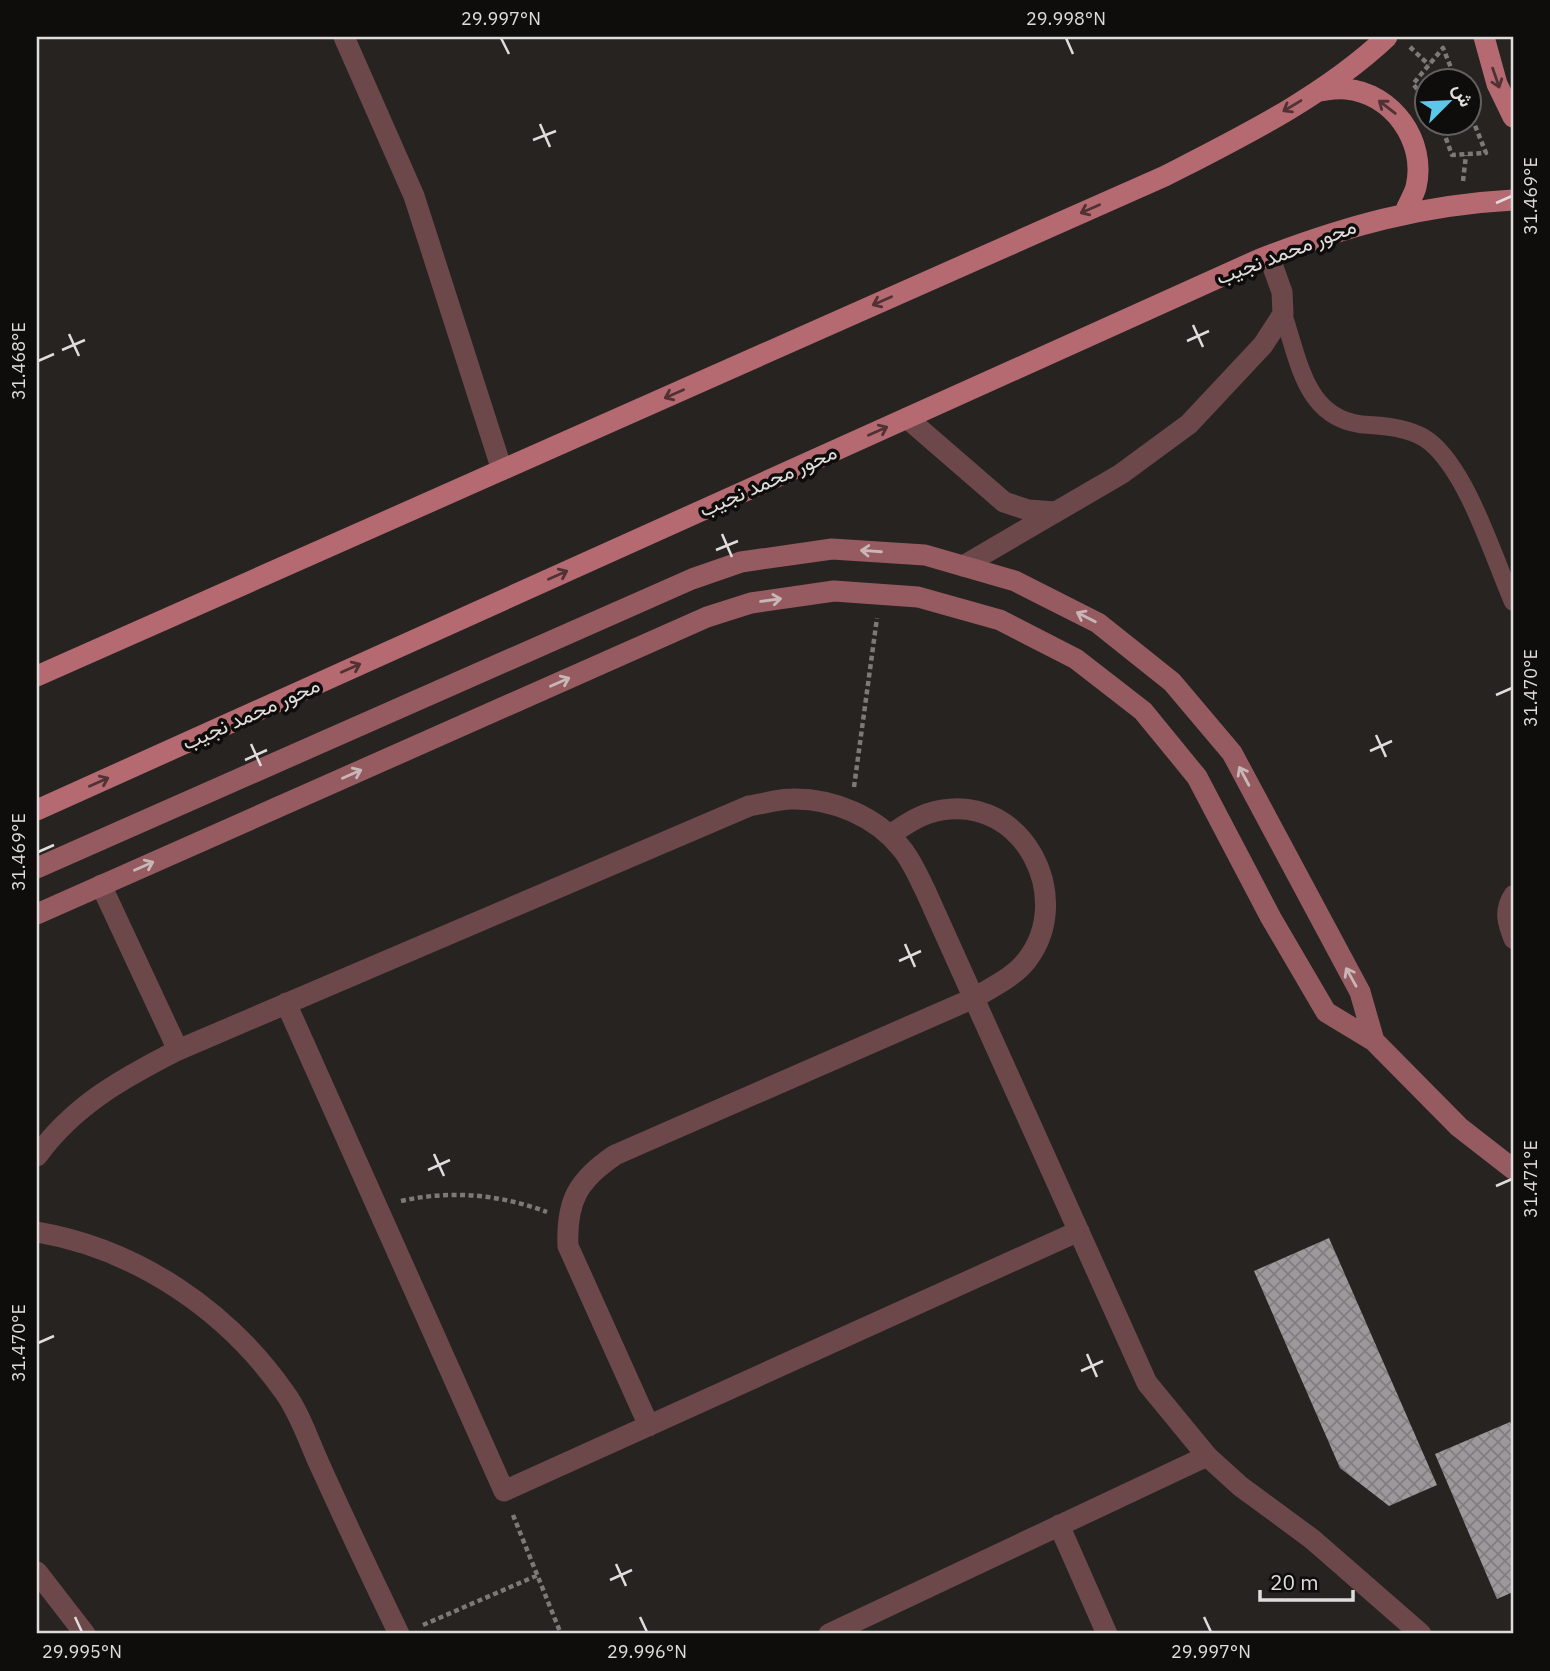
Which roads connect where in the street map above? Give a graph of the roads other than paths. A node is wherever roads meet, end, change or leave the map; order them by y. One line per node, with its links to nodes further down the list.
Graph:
1 (344, 37): 11 (street)
2 (1387, 37): 4 (main road)
3 (1484, 37): 5 (main road, one-way to 5)
4 (1318, 91): 7 (main road, one-way to 4); 11 (main road, one-way to 11)
5 (1513, 117)
6 (1513, 200): 7 (main road, محور محمد نجيب)
7 (1405, 212): 8 (main road, محور محمد نجيب)
8 (1269, 256): 9 (street); 10 (main road, محور محمد نجيب)
9 (1283, 314): 12 (street); 14 (lane)
10 (907, 418): 12 (street); 16 (main road, محور محمد نجيب, one-way to 10)
11 (502, 470): 15 (main road)
12 (1056, 512): 13 (street)
13 (963, 566): 18 (street, one-way to 18); 25 (street, one-way to 13)
14 (1513, 602)
15 (37, 676)
16 (37, 810)
17 (890, 835): 23 (street); 23 (street); 24 (street)
18 (37, 868)
19 (101, 885): 21 (street); 25 (street, one-way to 25); 26 (street)
20 (1513, 894): 22 (lane)
21 (37, 914)
22 (1513, 940)
23 (974, 998): 31 (street); 32 (street)
24 (286, 1003): 26 (street); 32 (street)
25 (1374, 1041): 29 (street)
26 (178, 1050): 27 (street)
27 (43, 1137): 28 (street)
28 (37, 1156)
29 (1513, 1169)
30 (37, 1231): 36 (street)
31 (1079, 1231): 32 (street); 33 (street)
32 (649, 1426)
33 (1207, 1456): 34 (street); 40 (street)
34 (1059, 1525): 38 (street); 39 (street)
35 (37, 1572): 37 (street)
36 (406, 1632)
37 (85, 1634)
38 (829, 1634)
39 (1107, 1634)
40 (1421, 1634)

